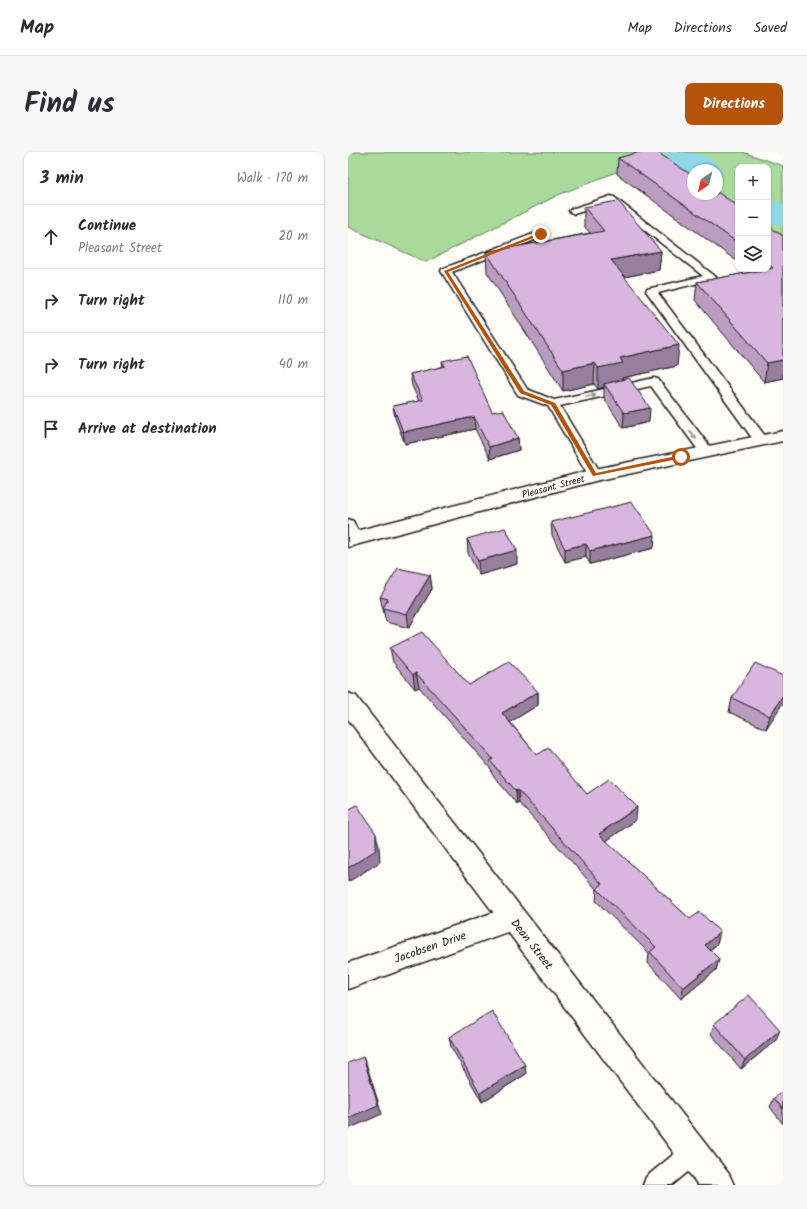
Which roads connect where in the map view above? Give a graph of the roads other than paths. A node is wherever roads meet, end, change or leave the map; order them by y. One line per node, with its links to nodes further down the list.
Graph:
1 (574, 211): 5 (lane)
2 (541, 234): 3 (lane)
3 (553, 404): 6 (lane, one-way to 6); 7 (lane)
4 (783, 436): 5 (street, Pleasant Street)
5 (760, 439): 6 (street, Pleasant Street)
6 (706, 451): 7 (street, Pleasant Street)
7 (595, 475): 8 (street, Pleasant Street)
8 (350, 534)
9 (348, 702): 10 (street, Dean Street)
10 (512, 918): 11 (street, Jacobsen Drive); 12 (street, Dean Street)
11 (348, 976)
12 (693, 1153): 13 (lane); 14 (street, Dean Street)
13 (654, 1185)
14 (718, 1185)

